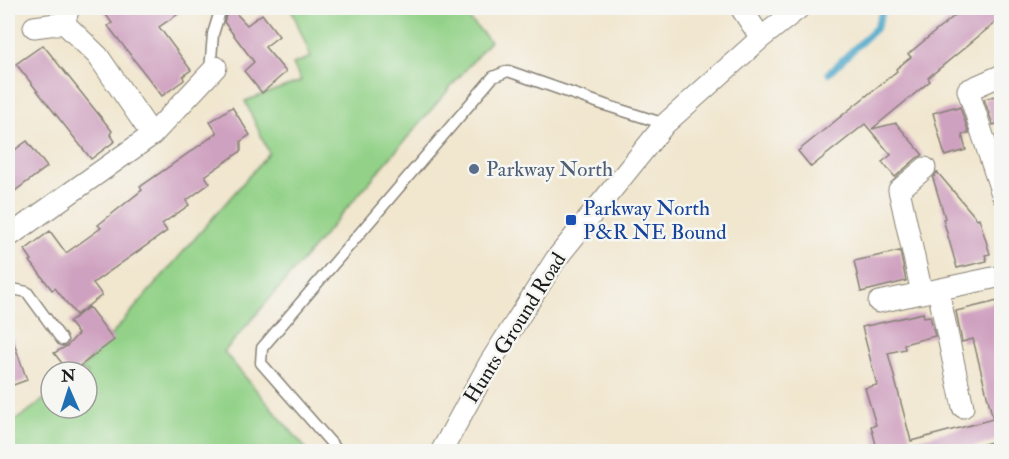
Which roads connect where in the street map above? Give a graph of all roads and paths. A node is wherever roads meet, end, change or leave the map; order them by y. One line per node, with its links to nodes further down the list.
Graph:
1 (221, 8): 7 (lane)
2 (741, 8): 6 (street)
3 (799, 8): 6 (street, Hunts Ground Road)
4 (67, 15): 5 (street); 10 (street)
5 (34, 27)
6 (761, 38): 9 (street, Hunts Ground Road)
7 (213, 70): 10 (street)
8 (1002, 75): 12 (street)
9 (665, 124): 20 (lane); 21 (street, Hunts Ground Road)
10 (152, 135): 13 (street)
11 (925, 168): 16 (street)
12 (1002, 194)
13 (8, 237)
14 (1002, 276): 16 (street)
15 (8, 288): 18 (lane)
16 (930, 291): 17 (street); 19 (street)
17 (879, 302)
18 (62, 340)
19 (963, 407)
20 (339, 452)
21 (441, 452)

